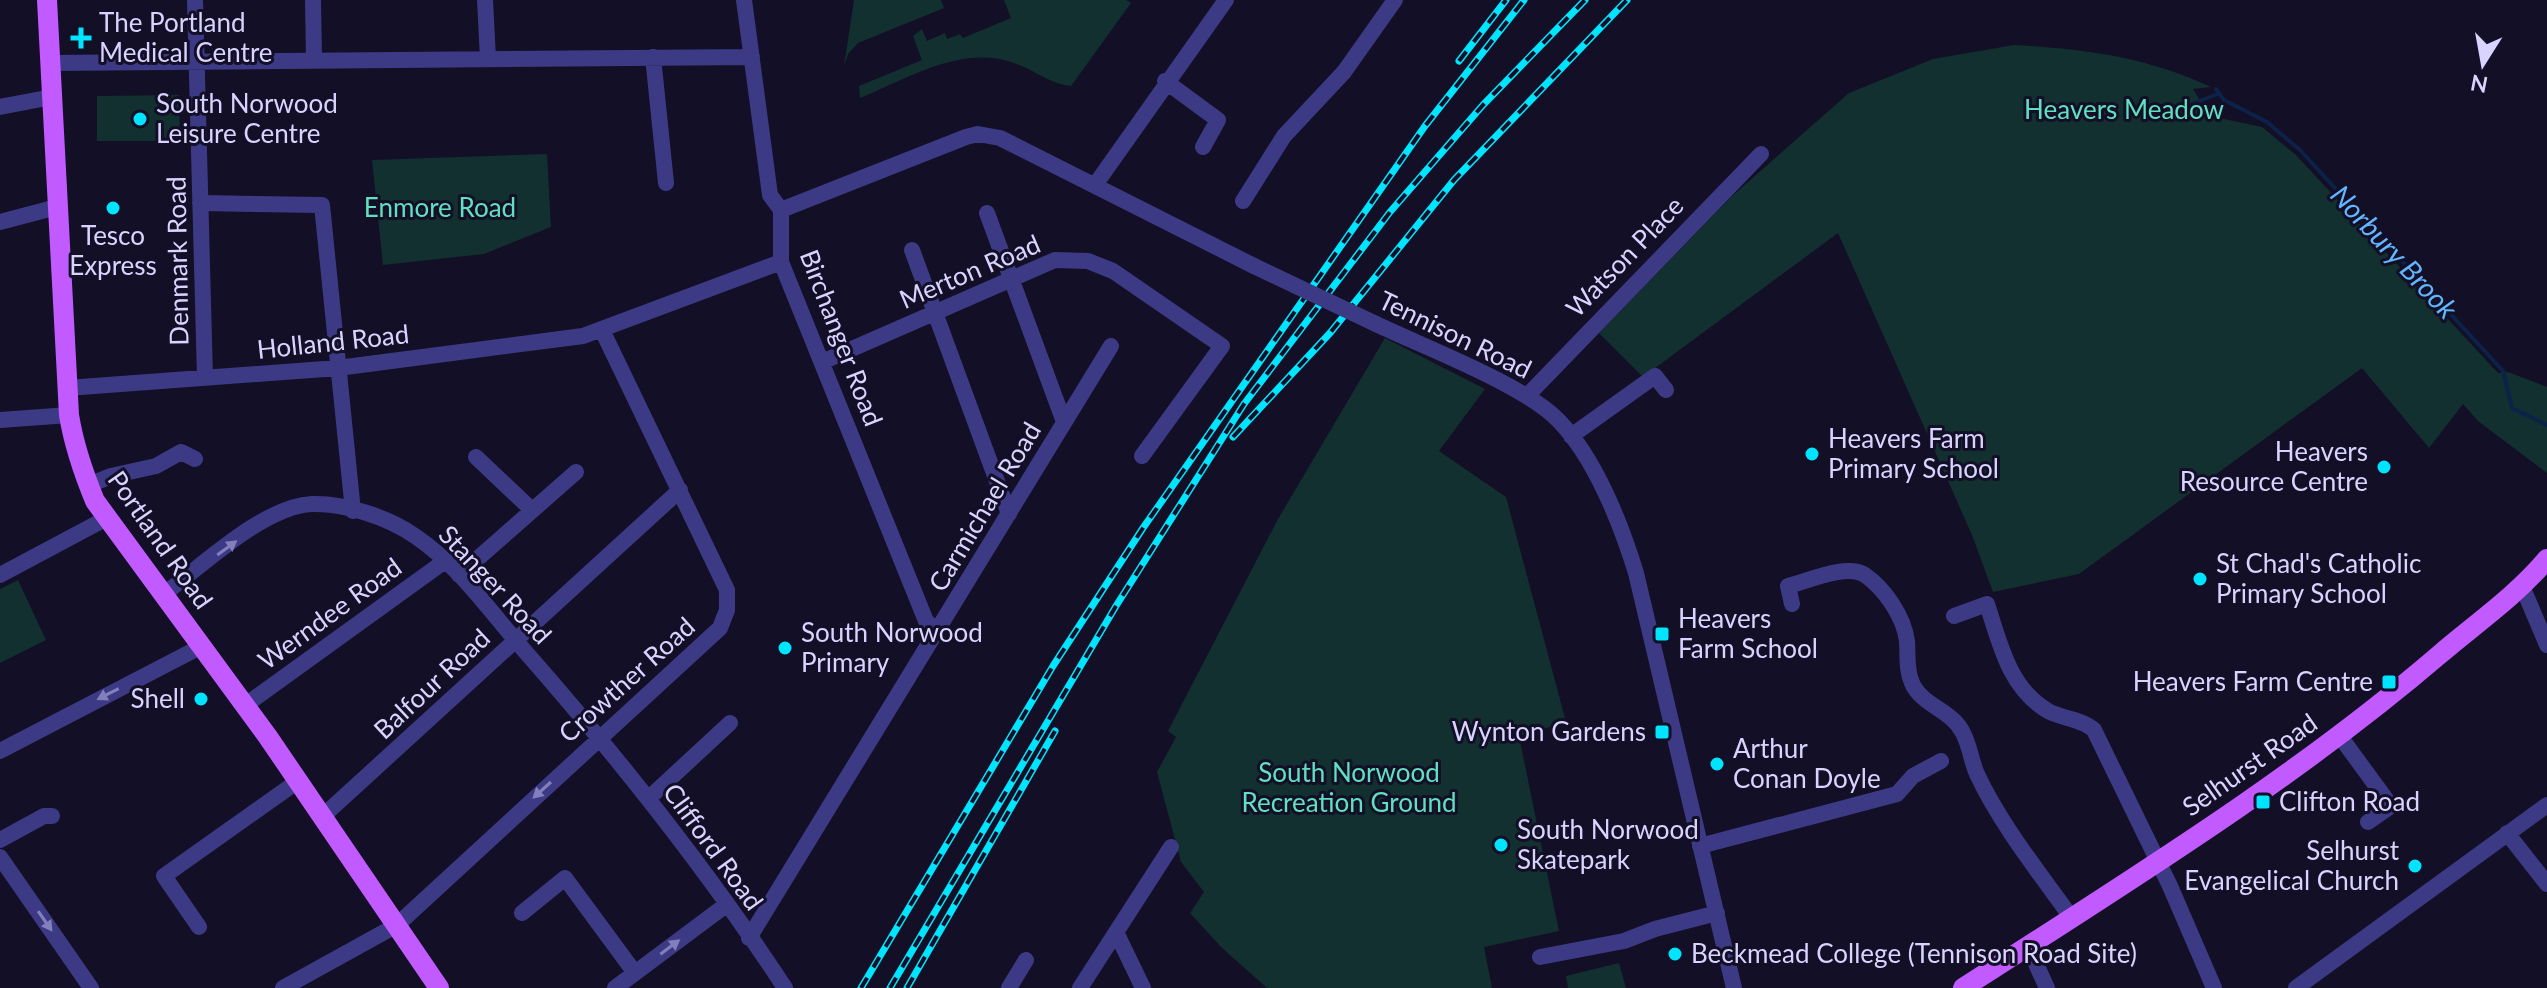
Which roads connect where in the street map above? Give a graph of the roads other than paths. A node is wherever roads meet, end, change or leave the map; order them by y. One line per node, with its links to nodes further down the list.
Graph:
1 (47, 0): 13 (main road, Portland Road)
2 (195, 0): 12 (street, Denmark Road)
3 (313, 0): 10 (street)
4 (485, 0): 11 (street)
5 (744, 0): 9 (street, Birchanger Road)
6 (1226, 0): 14 (street)
7 (1395, 0): 21 (street)
8 (653, 57): 9 (street); 11 (street); 19 (street)
9 (752, 57): 24 (street, Birchanger Road)
10 (314, 59): 11 (street); 12 (street)
11 (488, 59)
12 (197, 60): 13 (street); 22 (street, Denmark Road)
13 (50, 63): 15 (main road, Portland Road)
14 (1165, 81): 17 (street); 20 (street)
15 (52, 97): 16 (street); 23 (main road, Portland Road)
16 (0, 107)
17 (1203, 147)
18 (1761, 154): 38 (street, Watson Place)
19 (666, 183)
20 (1095, 185): 24 (street, Tennison Road); 38 (street, Tennison Road, bridge)
21 (1243, 201)
22 (200, 203): 34 (street); 35 (street, Denmark Road)
23 (48, 210): 26 (street); 36 (main road, Portland Road)
24 (781, 210): 28 (street, Birchanger Road)
25 (987, 213): 29 (street)
26 (0, 222)
27 (912, 250): 30 (street)
28 (781, 262): 31 (street, Holland Road); 33 (street, Birchanger Road)
29 (1011, 278): 30 (street, Merton Road); 41 (street); 43 (street, Merton Road)
30 (934, 312): 33 (street, Merton Road); 51 (street)
31 (602, 330): 34 (street, Holland Road); 48 (street, Crowther Road)
32 (1111, 346): 41 (street, Carmichael Road)
33 (822, 362): 62 (street, Birchanger Road)
34 (338, 368): 35 (street, Holland Road); 50 (street)
35 (205, 378): 36 (street, Holland Road)
36 (67, 388): 39 (main road, Portland Road)
37 (1666, 390): 42 (street)
38 (1527, 396): 42 (street, Tennison Road)
39 (69, 415): 40 (street); 47 (main road, Portland Road)
40 (0, 420)
41 (1064, 422): 51 (street, Carmichael Road)
42 (1571, 436): 80 (street, Tennison Road)
43 (1142, 456)
44 (476, 457): 49 (street)
45 (195, 459): 47 (street)
46 (576, 472): 49 (street)
47 (89, 485): 52 (main road, Portland Road)
48 (680, 490): 63 (street, Balfour Road); 69 (street, Crowther Road)
49 (532, 510): 56 (street)
50 (353, 511): 54 (street, Stanger Road); 58 (street, Stanger Road, one-way to 50)
51 (1009, 514): 62 (street, Carmichael Road)
52 (107, 518): 55 (street); 58 (main road, Portland Road)
53 (2547, 559): 57 (main road, Selhurst Road)
54 (445, 561): 56 (street, Stanger Road); 66 (street, Werndee Road)
55 (0, 575)
56 (459, 575): 63 (street, Stanger Road)
57 (2522, 586): 60 (street); 68 (main road, Selhurst Road)
58 (164, 594): 65 (main road, Portland Road)
59 (1792, 604): 88 (street)
60 (2542, 613): 64 (street)
61 (1954, 616): 83 (street)
62 (937, 632): 92 (street, Carmichael Road)
63 (515, 640): 69 (street, Stanger Road); 76 (street, Balfour Road)
64 (2547, 645)
65 (202, 646): 66 (main road, Portland Road); 70 (street, one-way to 70)
66 (244, 706): 72 (main road, Portland Road)
67 (730, 723): 73 (street)
68 (2339, 735): 77 (street); 83 (main road, Selhurst Road)
69 (600, 737): 73 (street, Clifford Road); 89 (street, Crowther Road, one-way to 89)
70 (0, 751)
71 (1932, 761): 80 (street)
72 (298, 781): 76 (main road, Portland Road); 90 (street)
73 (649, 798): 85 (street, Clifford Road)
74 (2547, 805): 78 (street)
75 (52, 816): 79 (street)
76 (323, 816): 89 (main road, Portland Road)
77 (2368, 822)
78 (2507, 833): 84 (street); 109 (street)
79 (0, 840)
80 (1700, 846): 87 (street, Tennison Road)
81 (1171, 847): 91 (street)
82 (0, 857): 97 (street, one-way to 97)
83 (2156, 860): 88 (main road, Selhurst Road); 108 (street)
84 (2547, 884)
85 (726, 905): 92 (street, Clifford Road); 96 (street, one-way to 85)
86 (522, 913): 96 (street)
87 (1717, 913): 94 (street); 105 (street, Tennison Road)
88 (2071, 917): 93 (main road, Selhurst Road)
89 (397, 925): 98 (street, Crowther Road); 99 (main road, Portland Road)
90 (199, 927)
91 (1116, 932): 103 (street); 104 (street)
92 (749, 938): 101 (street, Clifford Road)
93 (2028, 946): 106 (main road, Selhurst Road); 107 (street)
94 (1540, 958)
95 (1026, 960): 102 (street)
96 (635, 973): 100 (street)
97 (91, 988)
98 (283, 988)
99 (439, 988)
100 (615, 988)
101 (785, 988)
102 (1009, 988)
103 (1080, 988)
104 (1143, 988)
105 (1734, 988)
106 (1963, 988)
107 (2047, 988)
108 (2214, 988)
109 (2296, 988)

